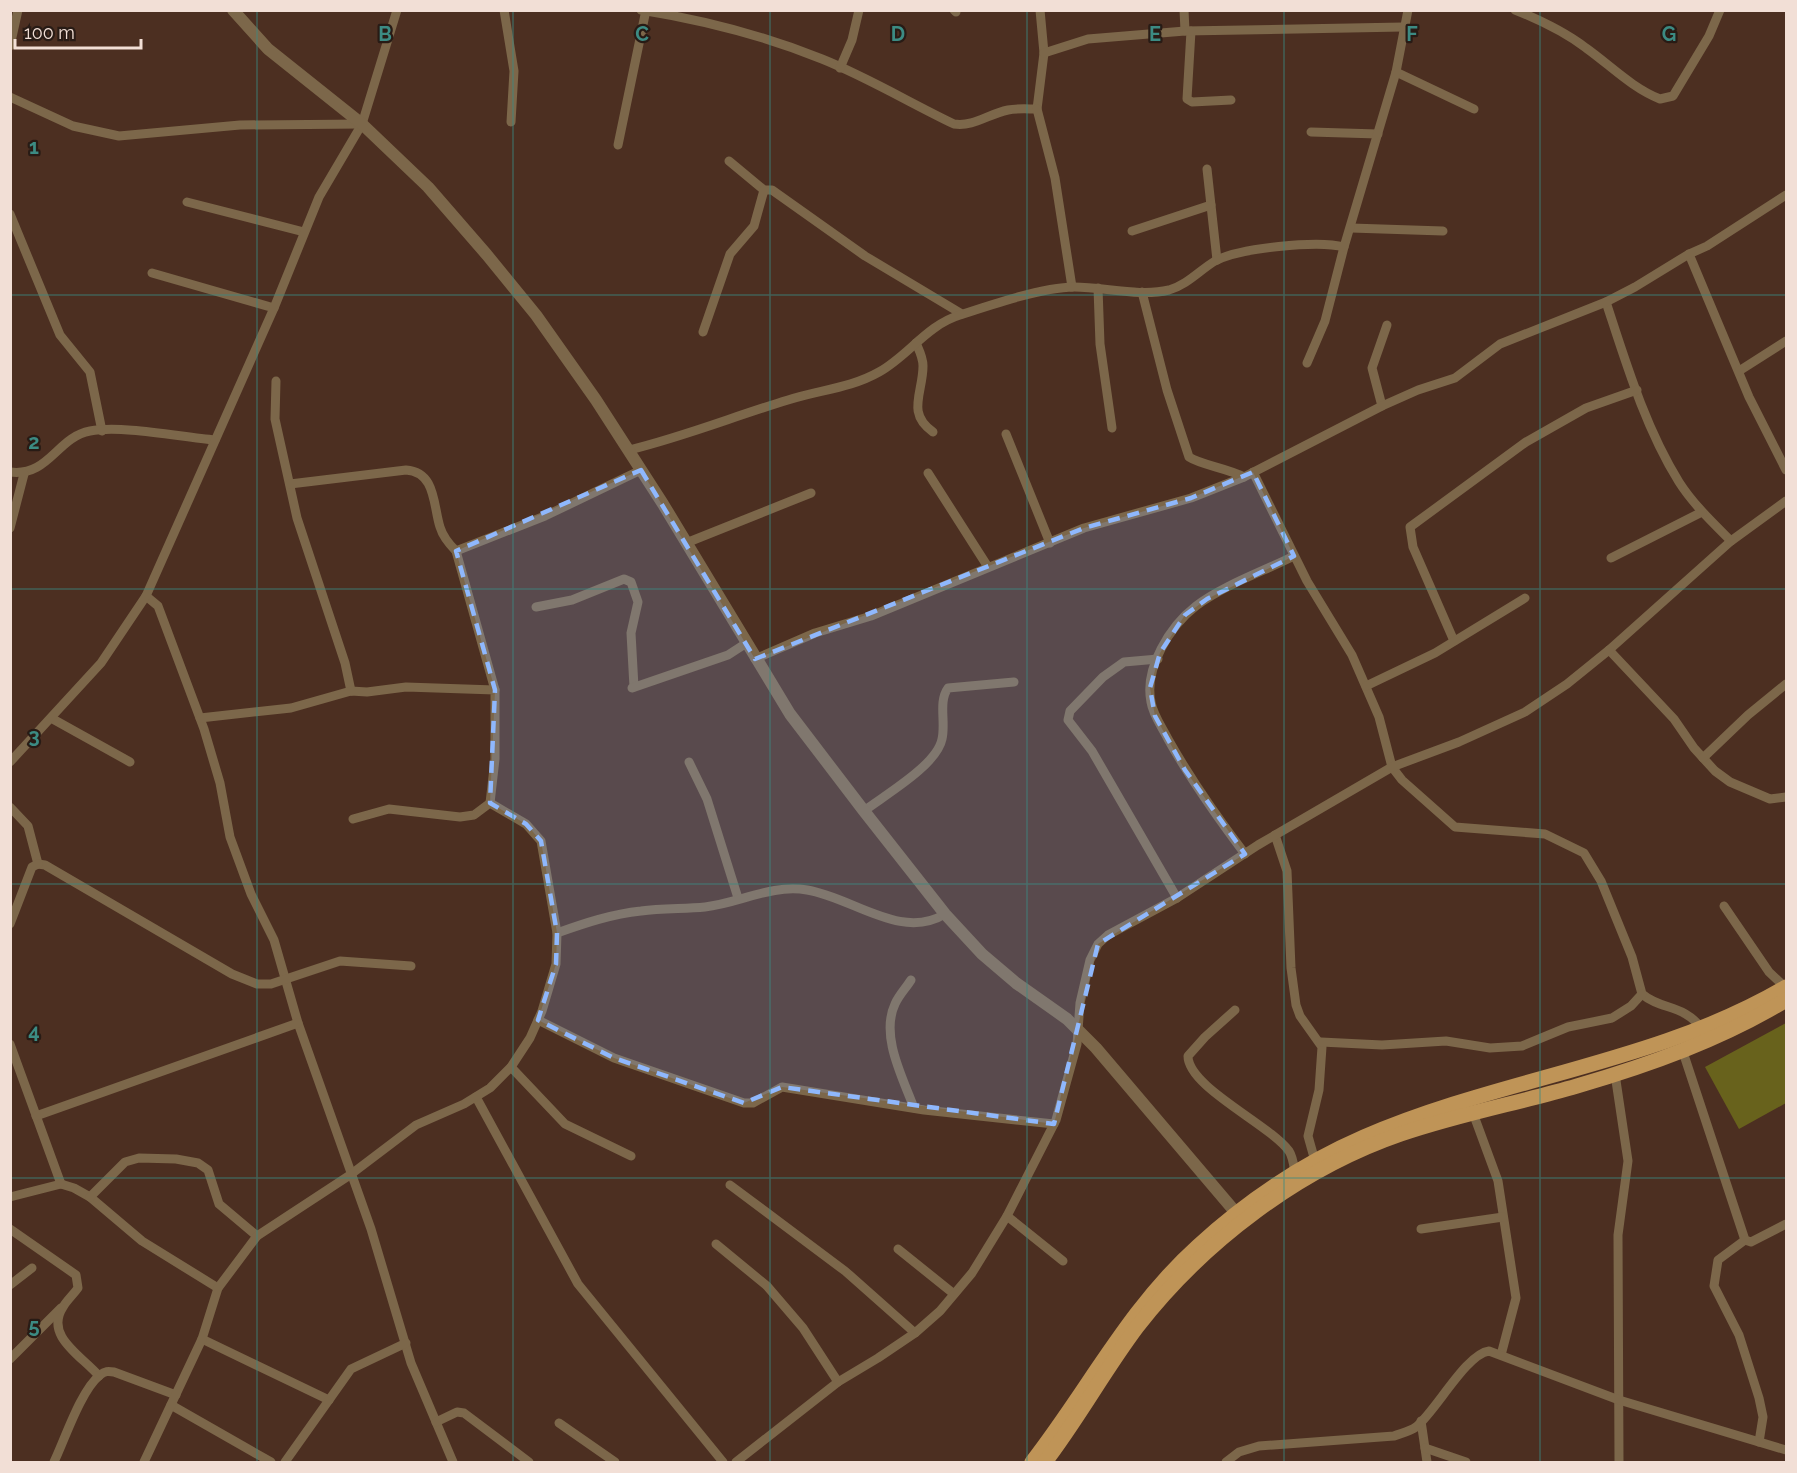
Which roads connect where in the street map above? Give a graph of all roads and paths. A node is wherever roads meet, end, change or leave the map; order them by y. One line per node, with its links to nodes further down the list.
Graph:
1 (18, 10): 15 (street)
2 (233, 10): 24 (street)
3 (397, 10): 24 (street)
4 (504, 10): 23 (street)
5 (859, 10): 17 (street)
6 (1040, 10): 16 (street)
7 (1184, 10): 14 (street)
8 (1408, 10): 13 (street)
9 (1515, 10): 12 (street)
10 (1720, 10): 12 (street)
11 (644, 11): 17 (street); 27 (street)
12 (1541, 15)
13 (1403, 27): 14 (street); 18 (street)
14 (1188, 31): 16 (street); 20 (street)
15 (10, 46)
16 (1044, 52): 21 (street)
17 (840, 68): 21 (street)
18 (1396, 72): 22 (street); 26 (street)
19 (10, 97): 24 (street)
20 (1231, 100)
21 (1037, 109): 43 (street)
22 (1474, 109)
23 (511, 122)
24 (362, 124): 38 (street); 63 (street)
25 (1311, 132): 26 (street)
26 (1378, 134): 35 (street)
27 (618, 145)
28 (729, 161): 30 (street)
29 (1207, 169): 33 (street)
30 (764, 190): 48 (street); 50 (street)
31 (1786, 195): 40 (street)
32 (187, 202): 38 (street)
33 (1211, 205): 36 (street); 41 (street)
34 (10, 214): 59 (street)
35 (1351, 228): 37 (street); 39 (street)
36 (1132, 231)
37 (1443, 231)
38 (304, 232): 47 (street)
39 (1344, 247): 41 (street); 53 (street)
40 (1689, 254): 46 (street); 54 (street)
41 (1217, 260): 45 (street)
42 (152, 273): 47 (street)
43 (1072, 287): 44 (street); 48 (street)
44 (1098, 288): 45 (street); 58 (street)
45 (1142, 292): 69 (street)
46 (1606, 302): 56 (street); 57 (street)
47 (274, 308): 62 (street)
48 (962, 314): 52 (street)
49 (1387, 325): 57 (street)
50 (703, 332)
51 (1786, 341): 54 (street)
52 (916, 343): 60 (street); 63 (street)
53 (1307, 363)
54 (1739, 371): 65 (street)
55 (276, 381): 70 (street)
56 (1636, 390): 73 (street); 85 (street)
57 (1383, 406): 69 (street)
58 (1112, 428)
59 (102, 431): 62 (street); 68 (street)
60 (933, 432)
61 (1006, 434): 77 (street)
62 (215, 440): 82 (street)
63 (629, 450): 64 (street)
64 (641, 470): 76 (street); 78 (street)
65 (1786, 470)
66 (10, 472): 68 (street)
67 (928, 473): 81 (street)
68 (24, 474): 74 (street)
69 (1248, 475): 77 (street); 79 (street)
70 (290, 484): 78 (street); 94 (street)
71 (811, 493): 76 (street)
72 (1786, 501): 75 (street)
73 (1702, 512): 75 (street); 80 (street)
74 (10, 528)
75 (1731, 541): 87 (street)
76 (686, 543): 86 (street)
77 (1050, 543): 81 (street)
78 (456, 551): 93 (street)
79 (1294, 556): 89 (street); 92 (street)
80 (1611, 558)
81 (988, 567): 88 (street)
82 (146, 596): 95 (street); 96 (street)
83 (1526, 598): 85 (street)
84 (536, 607): 86 (street)
85 (1454, 641): 92 (street)
86 (745, 644): 88 (street)
87 (1609, 650): 97 (street); 101 (street)
88 (755, 659): 105 (street)
89 (1158, 659): 108 (street); 111 (street)
90 (1014, 682): 105 (street)
91 (1786, 684): 97 (street)
92 (1366, 686): 101 (street)
93 (495, 690): 94 (street); 103 (street)
94 (351, 692): 96 (street)
95 (51, 718): 98 (street); 99 (street)
96 (200, 718): 117 (street)
97 (1703, 758): 102 (street)
98 (10, 762)
99 (130, 762)
100 (689, 762): 110 (street)
101 (1392, 767): 107 (street); 120 (street)
102 (1786, 798)
103 (490, 803): 106 (street); 115 (street)
104 (10, 807): 109 (street)
105 (864, 811): 113 (street)
106 (353, 819)
107 (1275, 835): 108 (street); 126 (street)
108 (1245, 854): 111 (street)
109 (38, 864): 114 (street); 117 (street)
110 (738, 898): 113 (street); 115 (street)
111 (1177, 898): 124 (street)
112 (1724, 906): 119 (street)
113 (945, 914): 124 (street)
114 (10, 924)
115 (557, 933): 122 (street)
116 (411, 966): 117 (street)
117 (286, 979): 123 (street)
118 (911, 980): 133 (street)
119 (1786, 992): 125 (main road); 128 (main road)
120 (1642, 994): 125 (street); 126 (street)
121 (1235, 1010): 139 (street)
122 (538, 1020): 129 (street); 133 (street)
123 (298, 1023): 135 (street); 140 (street)
124 (1077, 1028): 136 (street); 145 (street)
125 (1702, 1029): 138 (main road)
126 (1321, 1042): 138 (street)
127 (10, 1044): 130 (street)
128 (1682, 1049): 131 (main road); 152 (street)
129 (511, 1067): 132 (street); 137 (street)
130 (15, 1072): 135 (street)
131 (1615, 1074): 134 (main road); 170 (street)
132 (476, 1097): 140 (street); 185 (street)
133 (914, 1108): 136 (street)
134 (1473, 1113): 147 (street); 188 (main road)
135 (36, 1116): 141 (street)
136 (1054, 1124): 146 (street)
137 (631, 1156)
138 (1315, 1161): 139 (main road)
139 (1295, 1173): 145 (main road)
140 (350, 1175): 151 (street); 163 (street)
141 (61, 1184): 143 (street); 144 (street)
142 (730, 1185): 161 (street)
143 (10, 1197)
144 (90, 1197): 151 (street); 158 (street)
145 (1237, 1214): 187 (main road)
146 (1007, 1216): 155 (street); 159 (street)
147 (1503, 1217): 150 (street); 164 (street)
148 (1786, 1224): 152 (street)
149 (10, 1229): 160 (street)
150 (1421, 1229)
151 (256, 1236): 158 (street)
152 (1745, 1240): 175 (street)
153 (716, 1244): 167 (street)
154 (898, 1248): 159 (street)
155 (1063, 1261)
156 (32, 1268): 157 (street)
157 (10, 1285)
158 (218, 1288): 162 (street)
159 (954, 1294): 161 (street)
160 (61, 1308): 165 (street); 166 (street)
161 (915, 1333): 167 (street)
162 (202, 1340): 168 (street); 169 (street)
163 (405, 1342): 169 (street); 173 (street)
164 (1500, 1355): 170 (street); 172 (street)
165 (10, 1359)
166 (99, 1376): 168 (street); 178 (street)
167 (838, 1382): 186 (street)
168 (176, 1395): 171 (street)
169 (329, 1400): 181 (street)
170 (1619, 1400): 175 (street); 192 (street)
171 (171, 1405): 179 (street); 180 (street)
172 (1421, 1421): 176 (street); 189 (street)
173 (436, 1422): 182 (street); 183 (street)
174 (559, 1423): 184 (street)
175 (1759, 1442): 177 (street)
176 (1425, 1448): 190 (street); 191 (street)
177 (1786, 1450)
178 (54, 1462)
179 (144, 1462)
180 (271, 1462)
181 (285, 1462)
182 (453, 1462)
183 (529, 1462)
184 (615, 1462)
185 (723, 1462)
186 (736, 1462)
187 (1032, 1462)
188 (1045, 1462)
189 (1226, 1462)
190 (1427, 1462)
191 (1466, 1462)
192 (1619, 1462)

